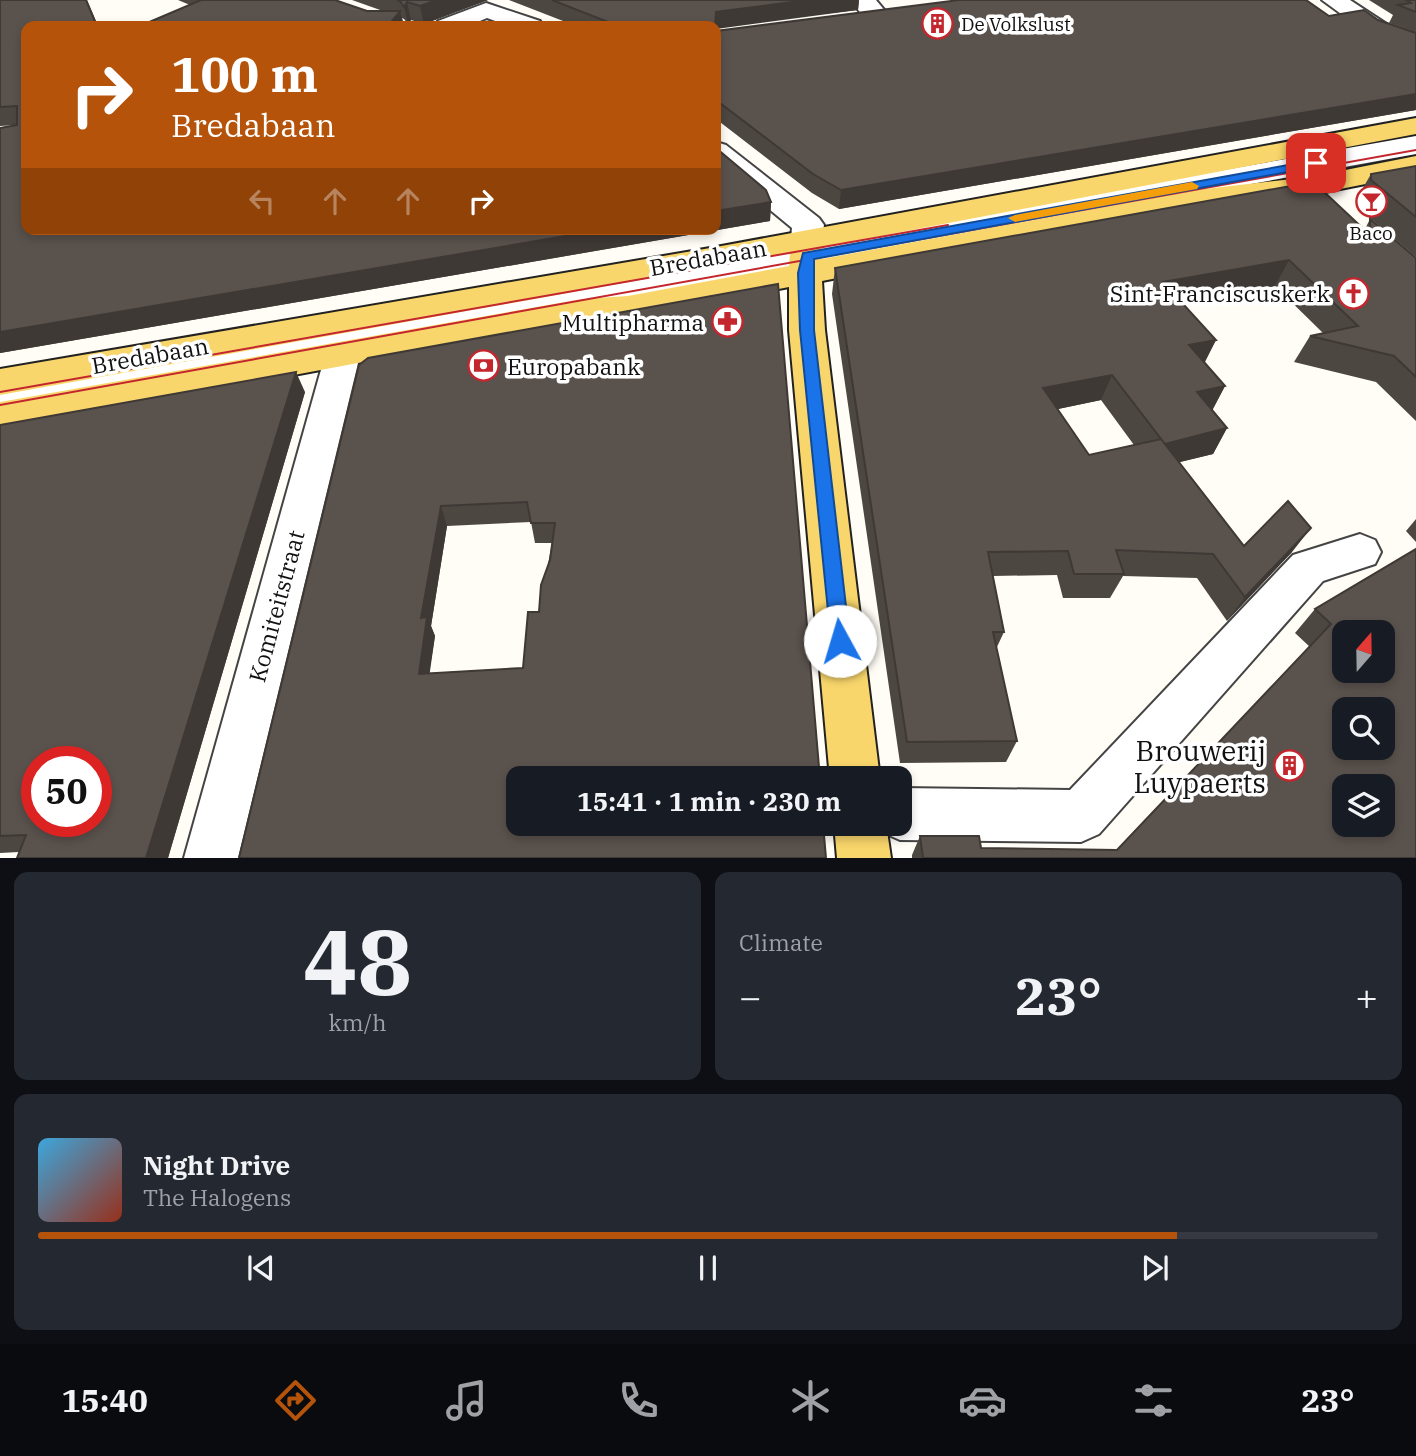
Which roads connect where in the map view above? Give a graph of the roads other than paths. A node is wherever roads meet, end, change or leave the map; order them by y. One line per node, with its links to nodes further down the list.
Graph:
1 (1334, 0): 7 (street)
2 (484, 5): 4 (street); 5 (street)
3 (881, 11): 6 (street)
4 (456, 21)
5 (520, 21)
6 (851, 22)
7 (1416, 43)
8 (1416, 126): 12 (main road, Bredabaan)
9 (1416, 145): 13 (street, Bredabaan)
10 (721, 155): 16 (street)
11 (1416, 165): 14 (main road, Bredabaan)
12 (1184, 169): 13 (street); 16 (main road, Bredabaan)
13 (1246, 176): 16 (street, Bredabaan)
14 (1310, 186): 15 (street); 16 (main road, Bredabaan)
15 (1335, 207)
16 (807, 256): 17 (main road, Bredabaan); 18 (main road, Bredabaan); 19 (street, Bredabaan); 22 (main road)
17 (342, 355): 20 (main road, Bredabaan); 25 (street, Komiteitstraat)
18 (0, 382)
19 (0, 398)
20 (0, 416)
21 (1360, 552): 23 (street)
22 (854, 766)
23 (912, 814)
24 (861, 836): 26 (main road)
25 (211, 858)
26 (864, 858)

